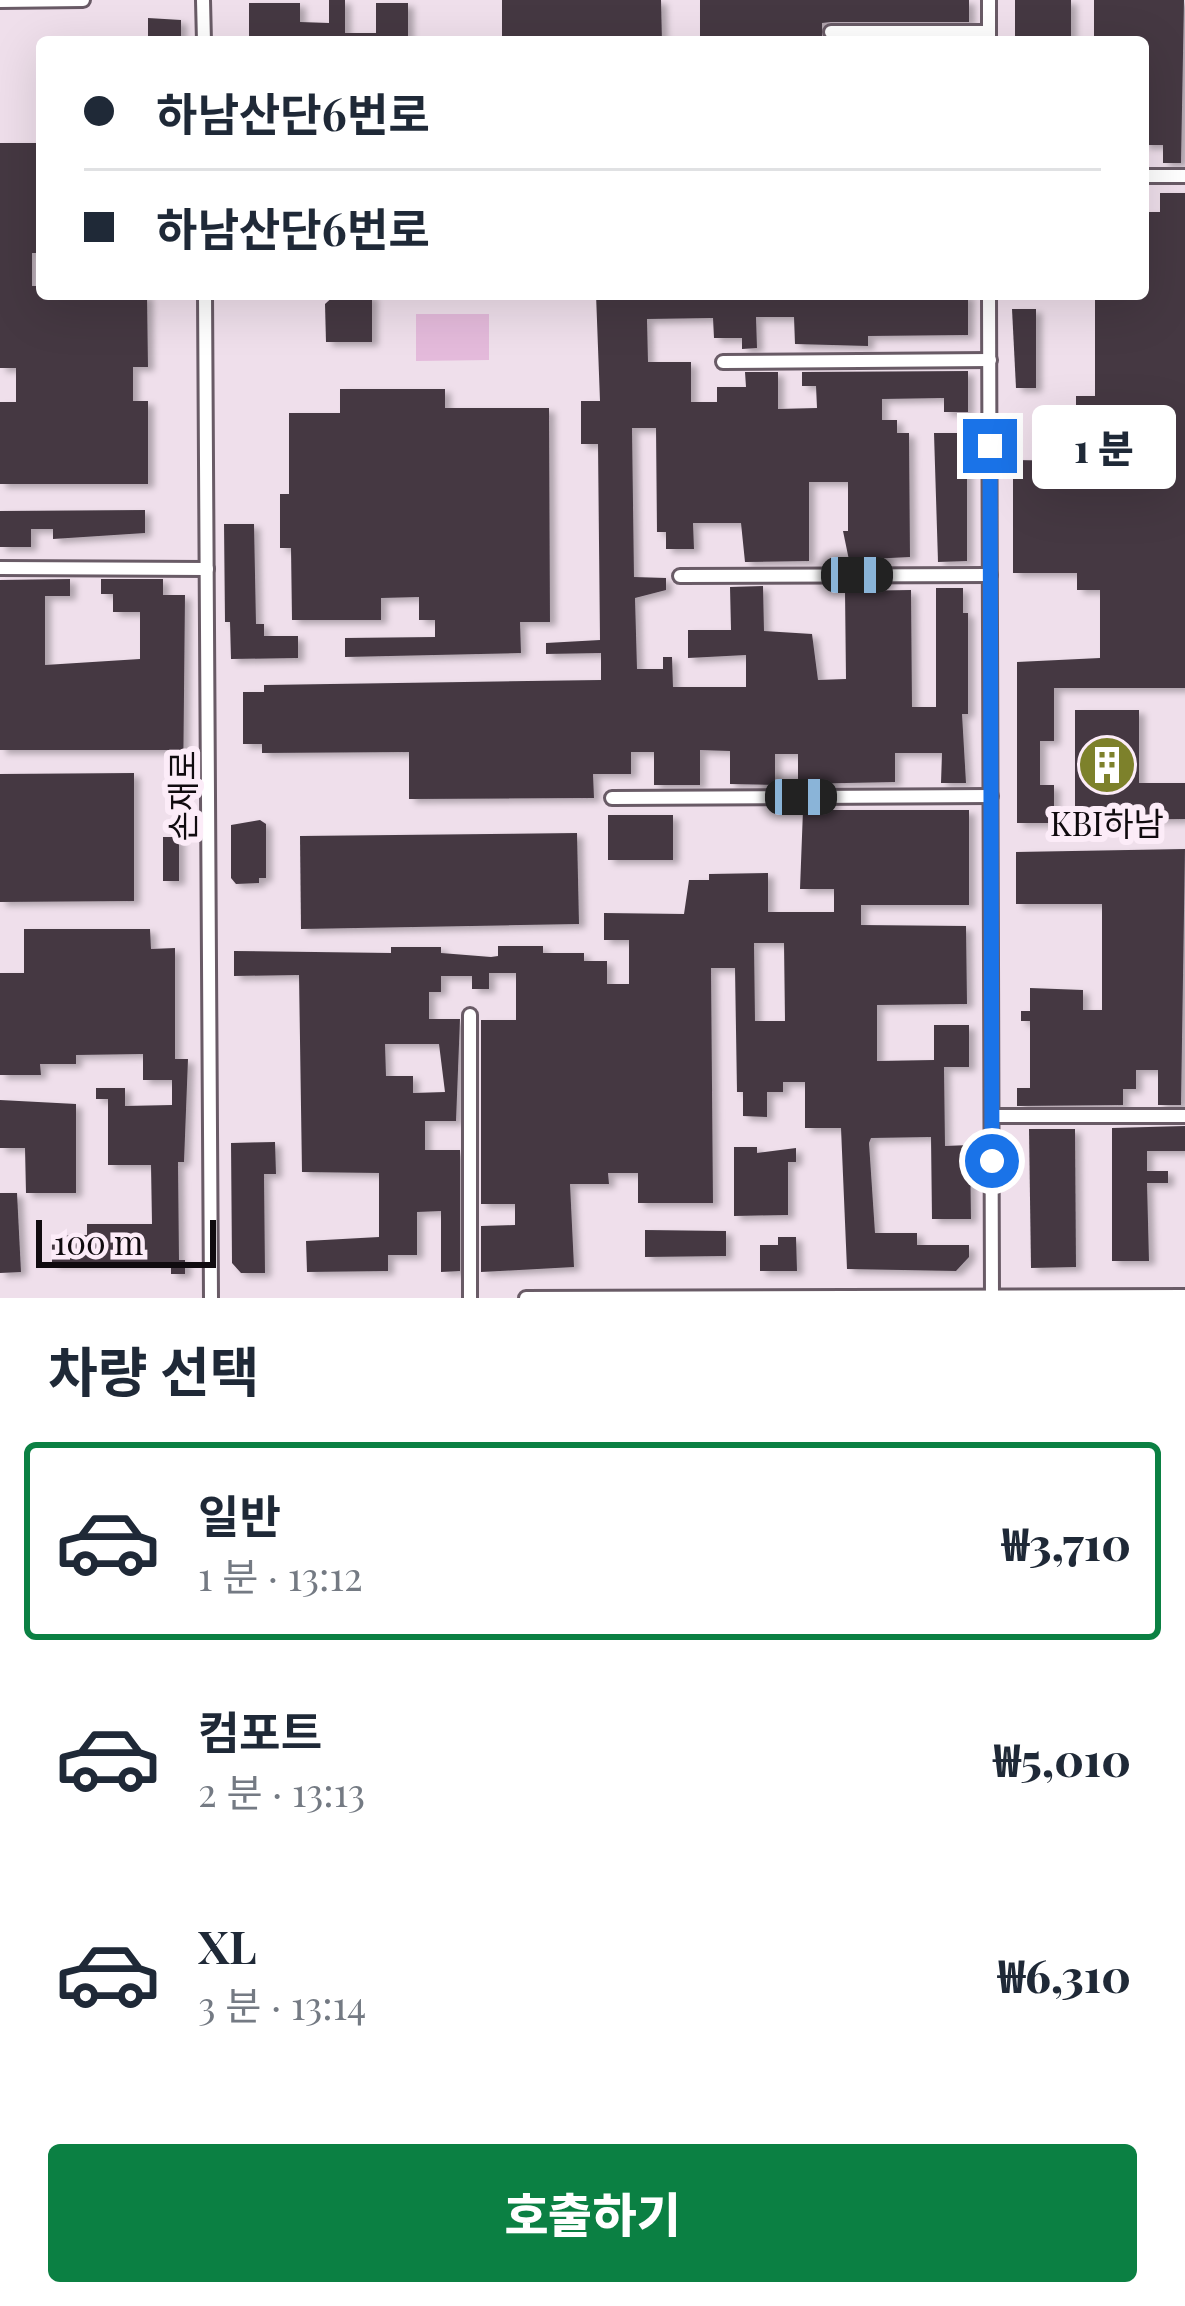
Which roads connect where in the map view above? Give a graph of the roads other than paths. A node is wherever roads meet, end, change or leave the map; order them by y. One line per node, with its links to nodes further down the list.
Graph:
1 (83, 0): 4 (street)
2 (203, 0): 6 (street)
3 (989, 0): 8 (street)
4 (0, 1)
5 (831, 32): 7 (street)
6 (204, 36)
7 (957, 36)
8 (989, 36)
9 (1149, 176): 10 (street)
10 (1185, 176)
11 (205, 300): 16 (street, 손재로)
12 (989, 300): 13 (street)
13 (990, 360): 14 (street); 17 (street)
14 (723, 362)
15 (0, 568): 16 (street)
16 (207, 569): 26 (street, 손재로)
17 (990, 575): 18 (street); 19 (street)
18 (680, 576)
19 (991, 796): 20 (street); 22 (street)
20 (612, 798)
21 (470, 1015): 27 (street)
22 (992, 1116): 23 (street); 25 (street)
23 (1185, 1116)
24 (1185, 1296): 25 (street)
25 (992, 1297): 28 (street)
26 (212, 1298)
27 (470, 1298)
28 (526, 1298)

